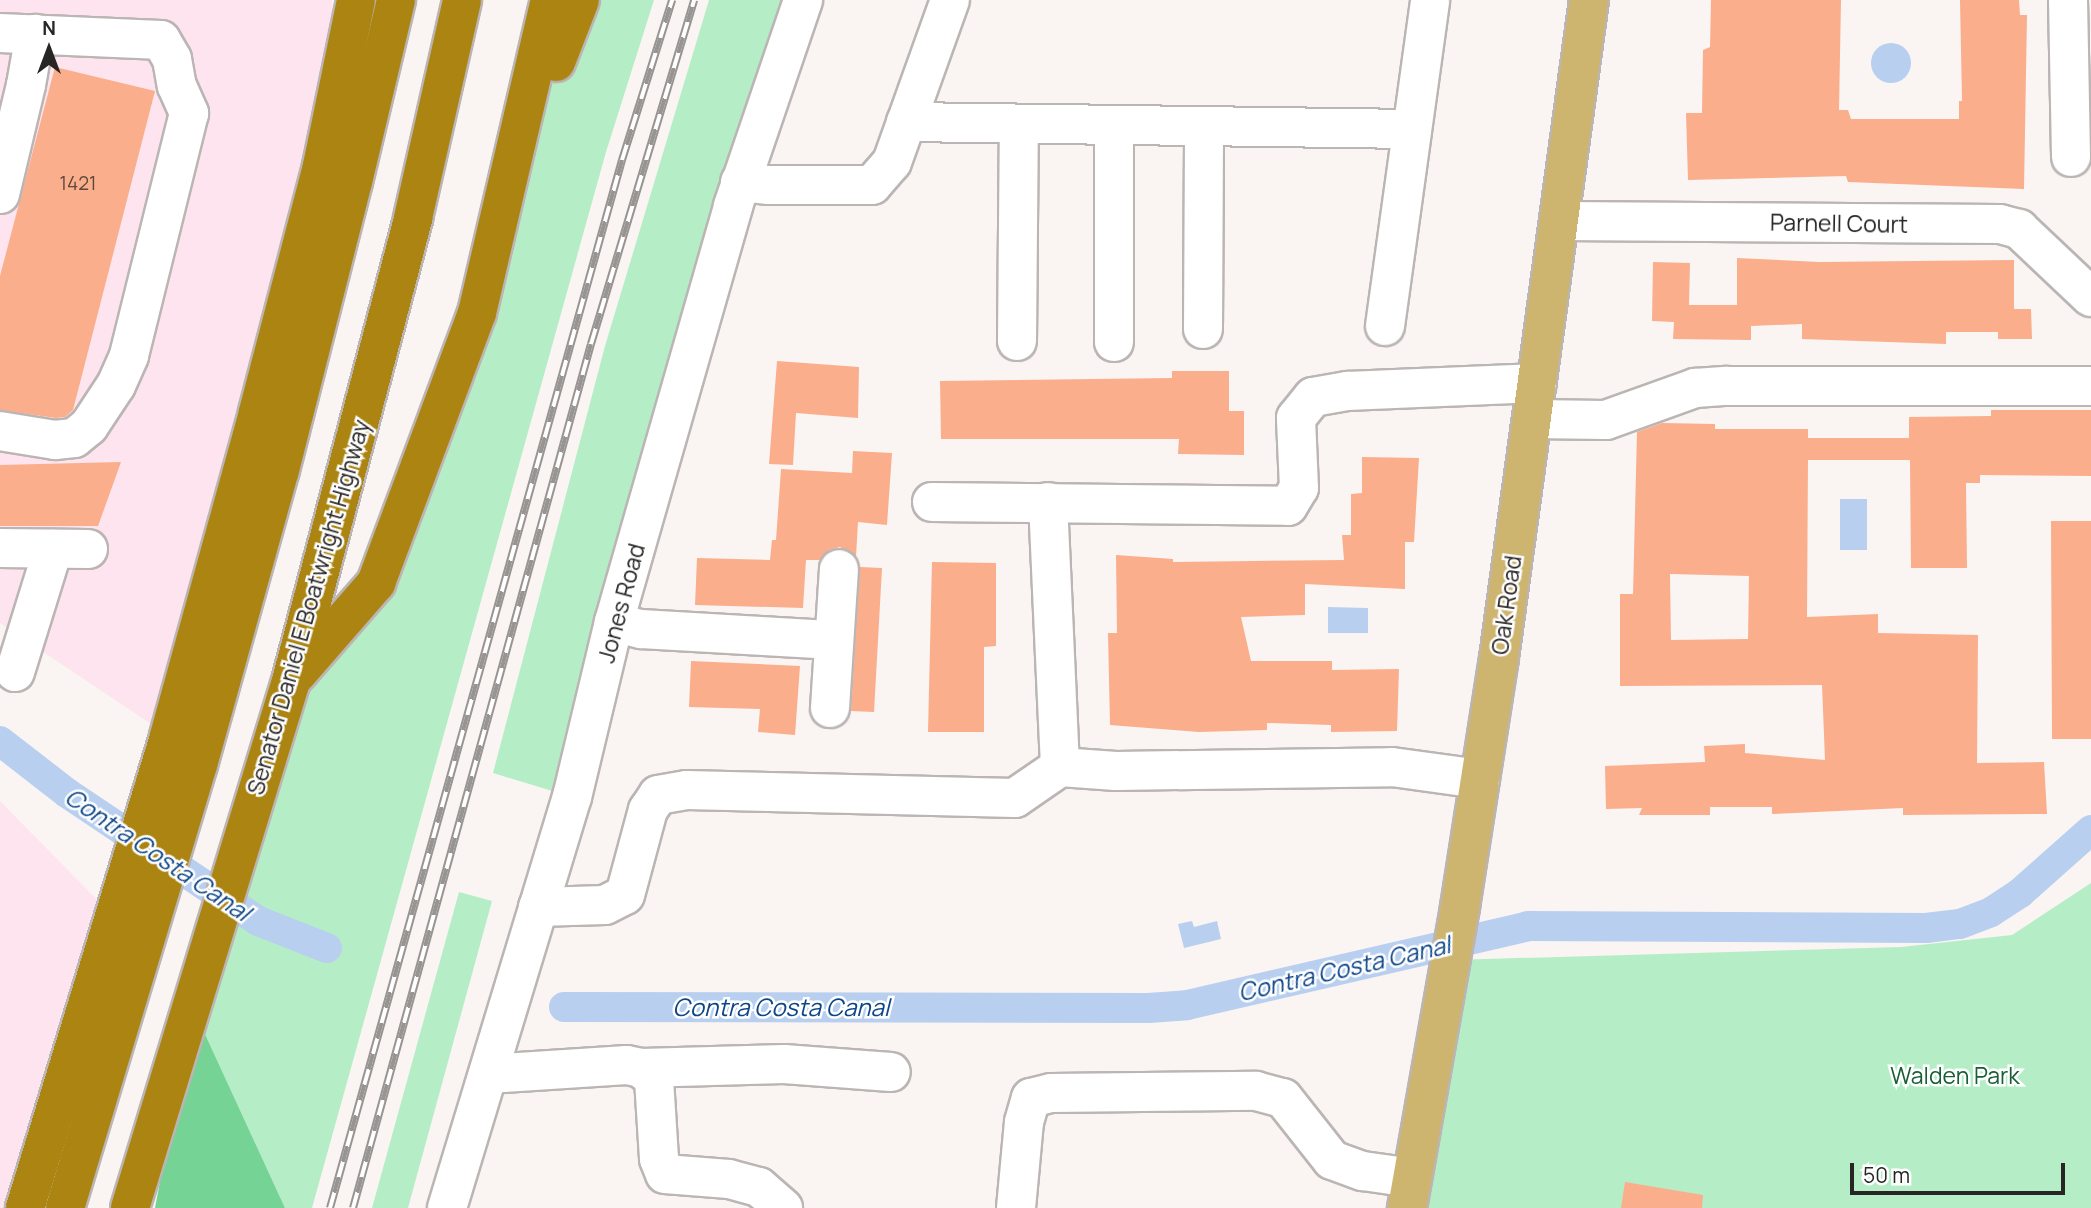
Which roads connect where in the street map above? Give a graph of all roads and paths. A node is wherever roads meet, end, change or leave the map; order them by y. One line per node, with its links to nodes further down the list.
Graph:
1 (332, 0): 13 (highway)
2 (356, 0): 13 (highway)
3 (396, 0): 50 (highway)
4 (462, 0): 39 (highway, Senator Daniel E Boatwright Highway)
5 (550, 0): 22 (highway)
6 (580, 0): 22 (highway)
7 (803, 0): 20 (street, Jones Road)
8 (950, 0): 14 (street)
9 (1430, 0): 18 (street)
10 (1589, 0): 23 (main road, Oak Road)
11 (2068, 0): 19 (street)
12 (17, 34): 21 (street); 31 (street)
13 (333, 113): 49 (highway)
14 (906, 122): 15 (street); 20 (street)
15 (1019, 124): 16 (street); 27 (street)
16 (1114, 125): 17 (street); 28 (street)
17 (1204, 126): 18 (street); 26 (street)
18 (1412, 129): 25 (street)
19 (2071, 157)
20 (740, 182): 36 (street, Jones Road)
21 (0, 194)
22 (505, 195): 39 (highway)
23 (1559, 220): 24 (street, Parnell Court); 30 (main road, Oak Road)
24 (2091, 297)
25 (1385, 326)
26 (1203, 329)
27 (1017, 341)
28 (1114, 342)
29 (2091, 386): 30 (street)
30 (1534, 401): 33 (street); 42 (main road, Oak Road)
31 (0, 430)
32 (932, 502): 33 (street)
33 (1048, 502): 41 (street)
34 (0, 548): 38 (street)
35 (839, 569): 37 (street)
36 (614, 622): 37 (street); 43 (street, Jones Road)
37 (834, 640): 40 (street)
38 (15, 672)
39 (291, 681): 44 (highway, Senator Daniel E Boatwright Highway)
40 (830, 708)
41 (1060, 767): 42 (street); 43 (street)
42 (1480, 779): 48 (main road, Oak Road)
43 (538, 907): 47 (street, Jones Road)
44 (198, 992): 51 (highway, Senator Daniel E Boatwright Highway); 52 (highway)
45 (641, 1068): 46 (street); 47 (street); 54 (street)
46 (891, 1072)
47 (488, 1074): 53 (street, Jones Road)
48 (1410, 1193): 55 (street)
49 (25, 1208)
50 (65, 1208)
51 (130, 1208)
52 (155, 1208)
53 (447, 1208)
54 (783, 1208)
55 (1016, 1208)

